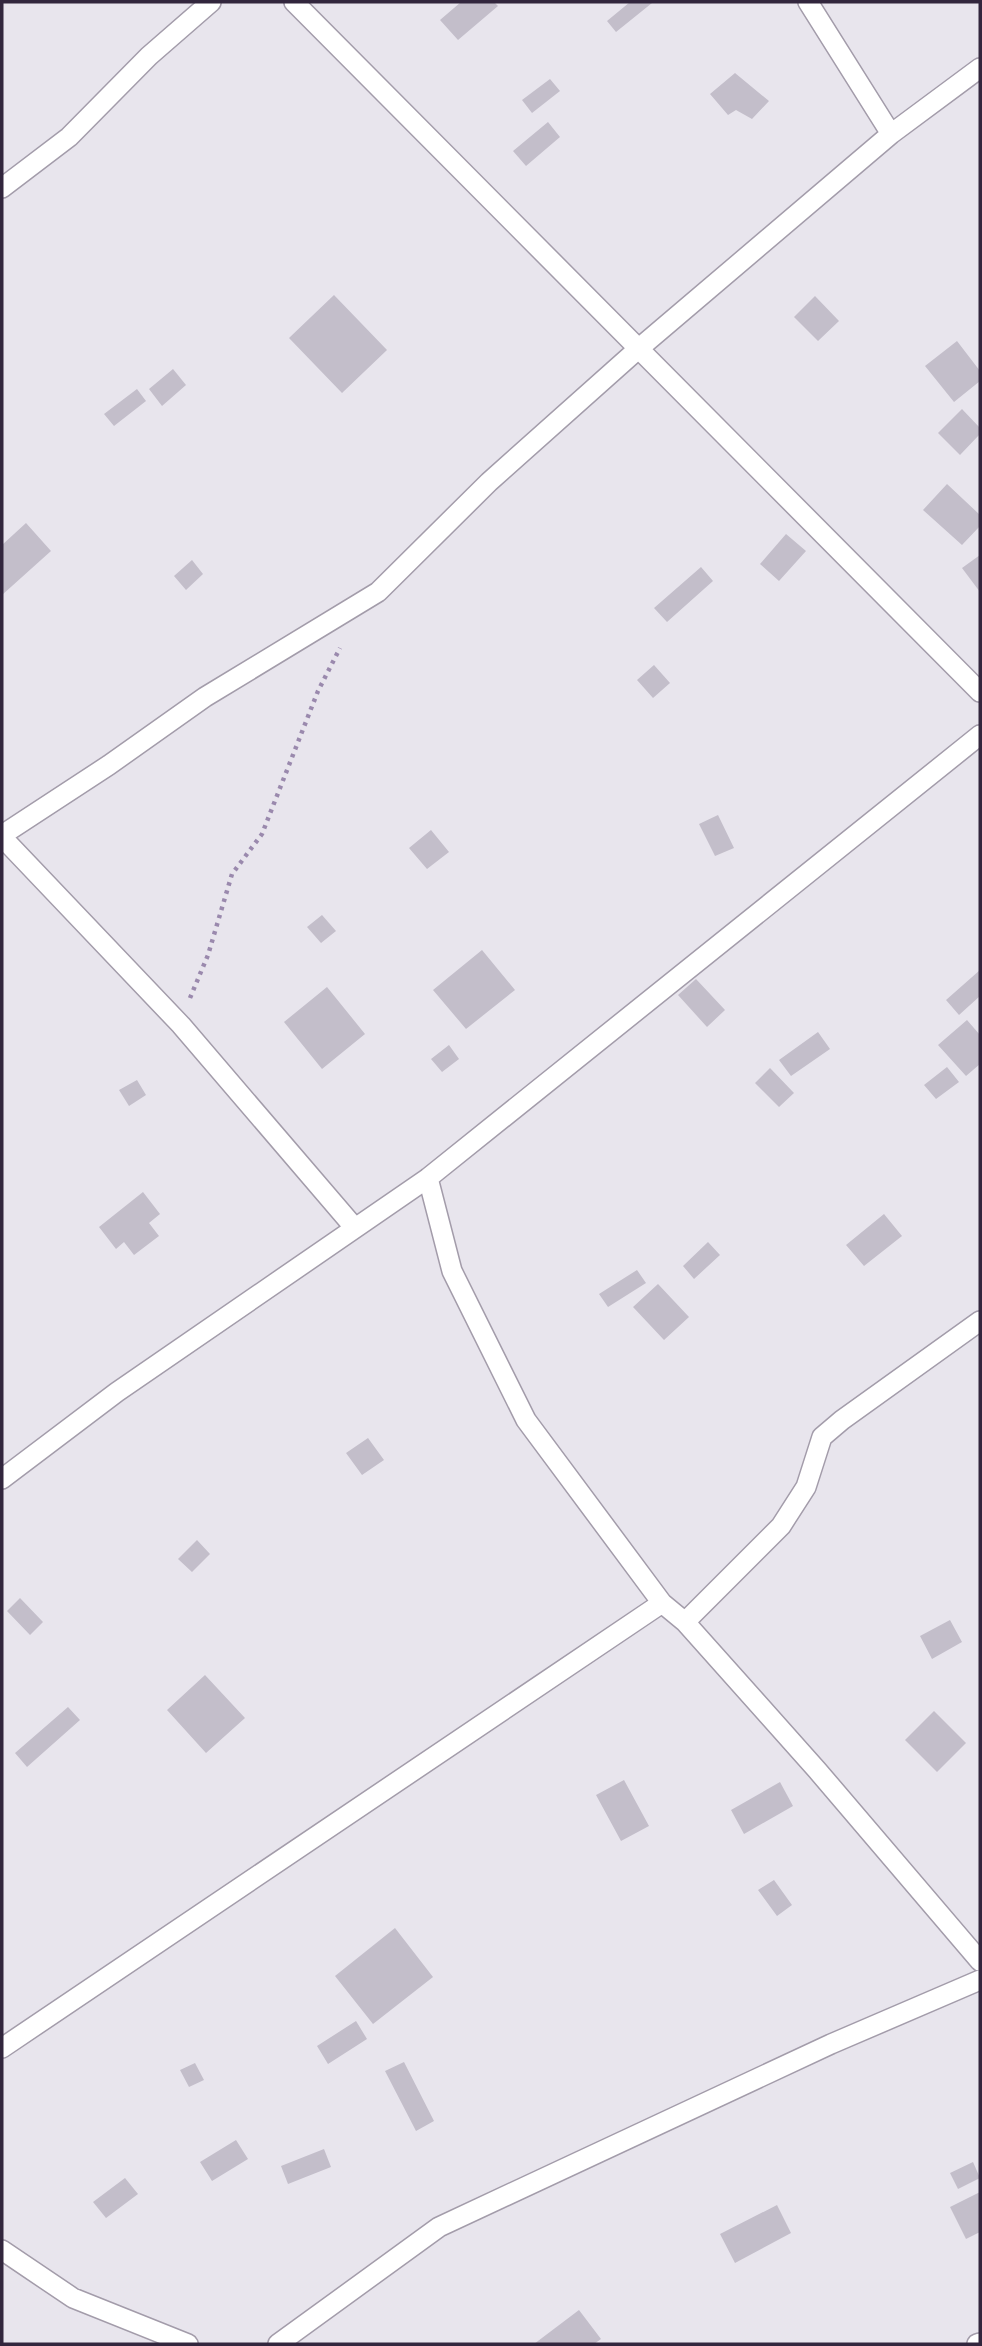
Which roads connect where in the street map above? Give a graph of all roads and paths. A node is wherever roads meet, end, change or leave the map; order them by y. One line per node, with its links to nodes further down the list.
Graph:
1 (211, 2): 6 (street)
2 (294, 2): 7 (street)
3 (808, 2): 5 (street)
4 (980, 68): 5 (street)
5 (891, 134): 7 (street)
6 (2, 188)
7 (637, 349): 9 (street); 11 (street)
8 (346, 640): 12 (path)
9 (980, 692)
10 (980, 735): 13 (street)
11 (2, 836): 12 (street)
12 (181, 1025): 14 (street)
13 (428, 1178): 14 (street); 17 (street)
14 (354, 1227): 16 (street)
15 (980, 1321): 18 (street)
16 (2, 1479)
17 (662, 1604): 18 (street); 21 (street)
18 (685, 1622): 19 (street)
19 (980, 1961)
20 (980, 1980): 24 (street)
21 (2, 2048)
22 (2, 2247): 23 (street)
23 (188, 2344)
24 (278, 2344)

